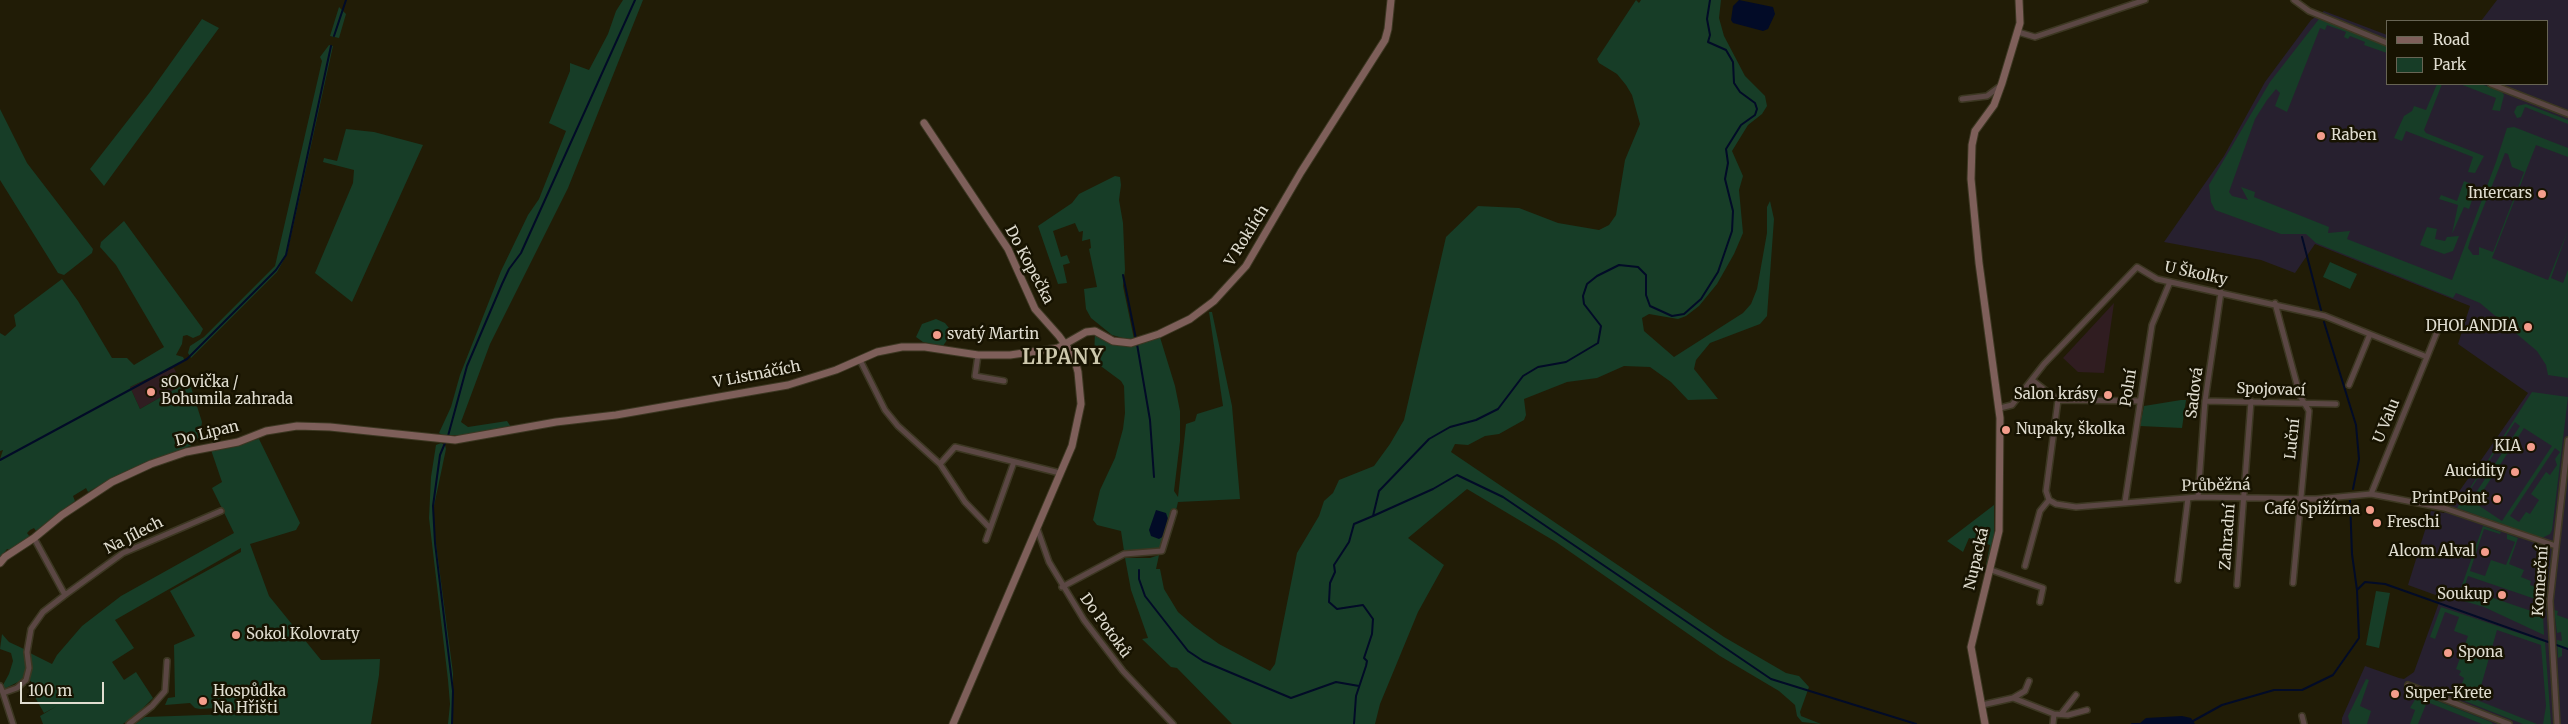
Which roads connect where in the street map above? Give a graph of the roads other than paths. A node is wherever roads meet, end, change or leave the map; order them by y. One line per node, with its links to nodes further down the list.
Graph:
1 (1391, 0): 17 (street, V Roklích)
2 (2019, 0): 5 (street, Nupacká)
3 (2145, 0): 5 (street)
4 (2294, 0): 6 (street)
5 (2018, 32): 7 (street, Nupacká)
6 (2386, 42)
7 (2002, 83): 9 (street); 30 (street, Nupacká)
8 (2494, 85): 10 (street)
9 (1962, 99)
10 (2568, 114)
11 (924, 123): 17 (street, Do Kopečka)
12 (2170, 282): 13 (street, U Školky); 21 (street, U Školky); 25 (street, Polní)
13 (2221, 292): 14 (street, U Školky); 26 (street, Sadová)
14 (2274, 303): 16 (street, U Školky); 28 (street, Luční)
15 (2437, 332): 19 (street, U Valu)
16 (2370, 334): 19 (street); 23 (street)
17 (1066, 345): 18 (street, V Listnáčích); 35 (street, Do Kopečka)
18 (978, 355): 20 (street, V Listnáčích); 22 (street)
19 (2427, 357): 36 (street, U Valu)
20 (860, 360): 31 (street, V Listnáčích); 34 (street)
21 (2032, 380): 24 (street); 30 (street)
22 (1004, 381)
23 (2349, 385)
24 (2058, 400): 25 (street); 40 (street)
25 (2140, 401): 42 (street, Polní)
26 (2205, 401): 27 (street, Spojovací); 37 (street, Sadová)
27 (2251, 401): 28 (street, Spojovací); 38 (street, Zahradní)
28 (2304, 403): 29 (street, Spojovací); 41 (street, Luční)
29 (2336, 404)
30 (2000, 408): 52 (street, Nupacká)
31 (450, 440): 47 (street, Do Lipan)
32 (2568, 440): 49 (street, Komerční)
33 (1014, 462): 34 (street); 35 (street); 45 (street)
34 (940, 464): 45 (street)
35 (1060, 474): 46 (street, Do Kopečka)
36 (2371, 494): 41 (street, Průběžná); 49 (street, Průběžná)
37 (2198, 497): 38 (street, Průběžná); 39 (street, Průběžná)
38 (2243, 497): 41 (street, Průběžná); 55 (street, Zahradní)
39 (2188, 498): 42 (street, Průběžná); 53 (street)
40 (2049, 500): 42 (street, Průběžná); 51 (street)
41 (2302, 500): 54 (street, Luční)
42 (2125, 502)
43 (221, 510): 57 (street, Na Jílech)
44 (1174, 512): 56 (street)
45 (990, 528): 48 (street)
46 (1037, 528): 56 (street, Do Potoků); 73 (street, Do Kopečka)
47 (34, 538): 50 (street, Do Lipan); 57 (street)
48 (986, 540)
49 (2556, 546): 79 (street, Komerční)
50 (0, 563)
51 (2025, 566)
52 (1991, 570): 58 (street); 66 (street, Nupacká)
53 (2178, 580)
54 (2293, 583)
55 (2237, 584)
56 (1062, 586): 74 (street, Do Potoků)
57 (65, 595): 63 (street, Na Jílech)
58 (2040, 602)
59 (167, 661): 72 (street)
60 (2029, 681): 65 (street)
61 (2408, 685): 78 (street)
62 (0, 686): 63 (street)
63 (3, 693): 71 (street)
64 (2076, 695): 68 (street)
65 (2013, 698): 66 (street); 69 (street)
66 (1982, 705): 75 (street, Nupacká)
67 (2087, 710): 68 (street)
68 (2062, 713): 69 (street)
69 (2054, 714): 76 (street)
70 (2302, 716): 77 (street)
71 (13, 724)
72 (129, 724)
73 (953, 724)
74 (1174, 724)
75 (1985, 724)
76 (2053, 724)
77 (2304, 724)
78 (2509, 724)
79 (2556, 724)

